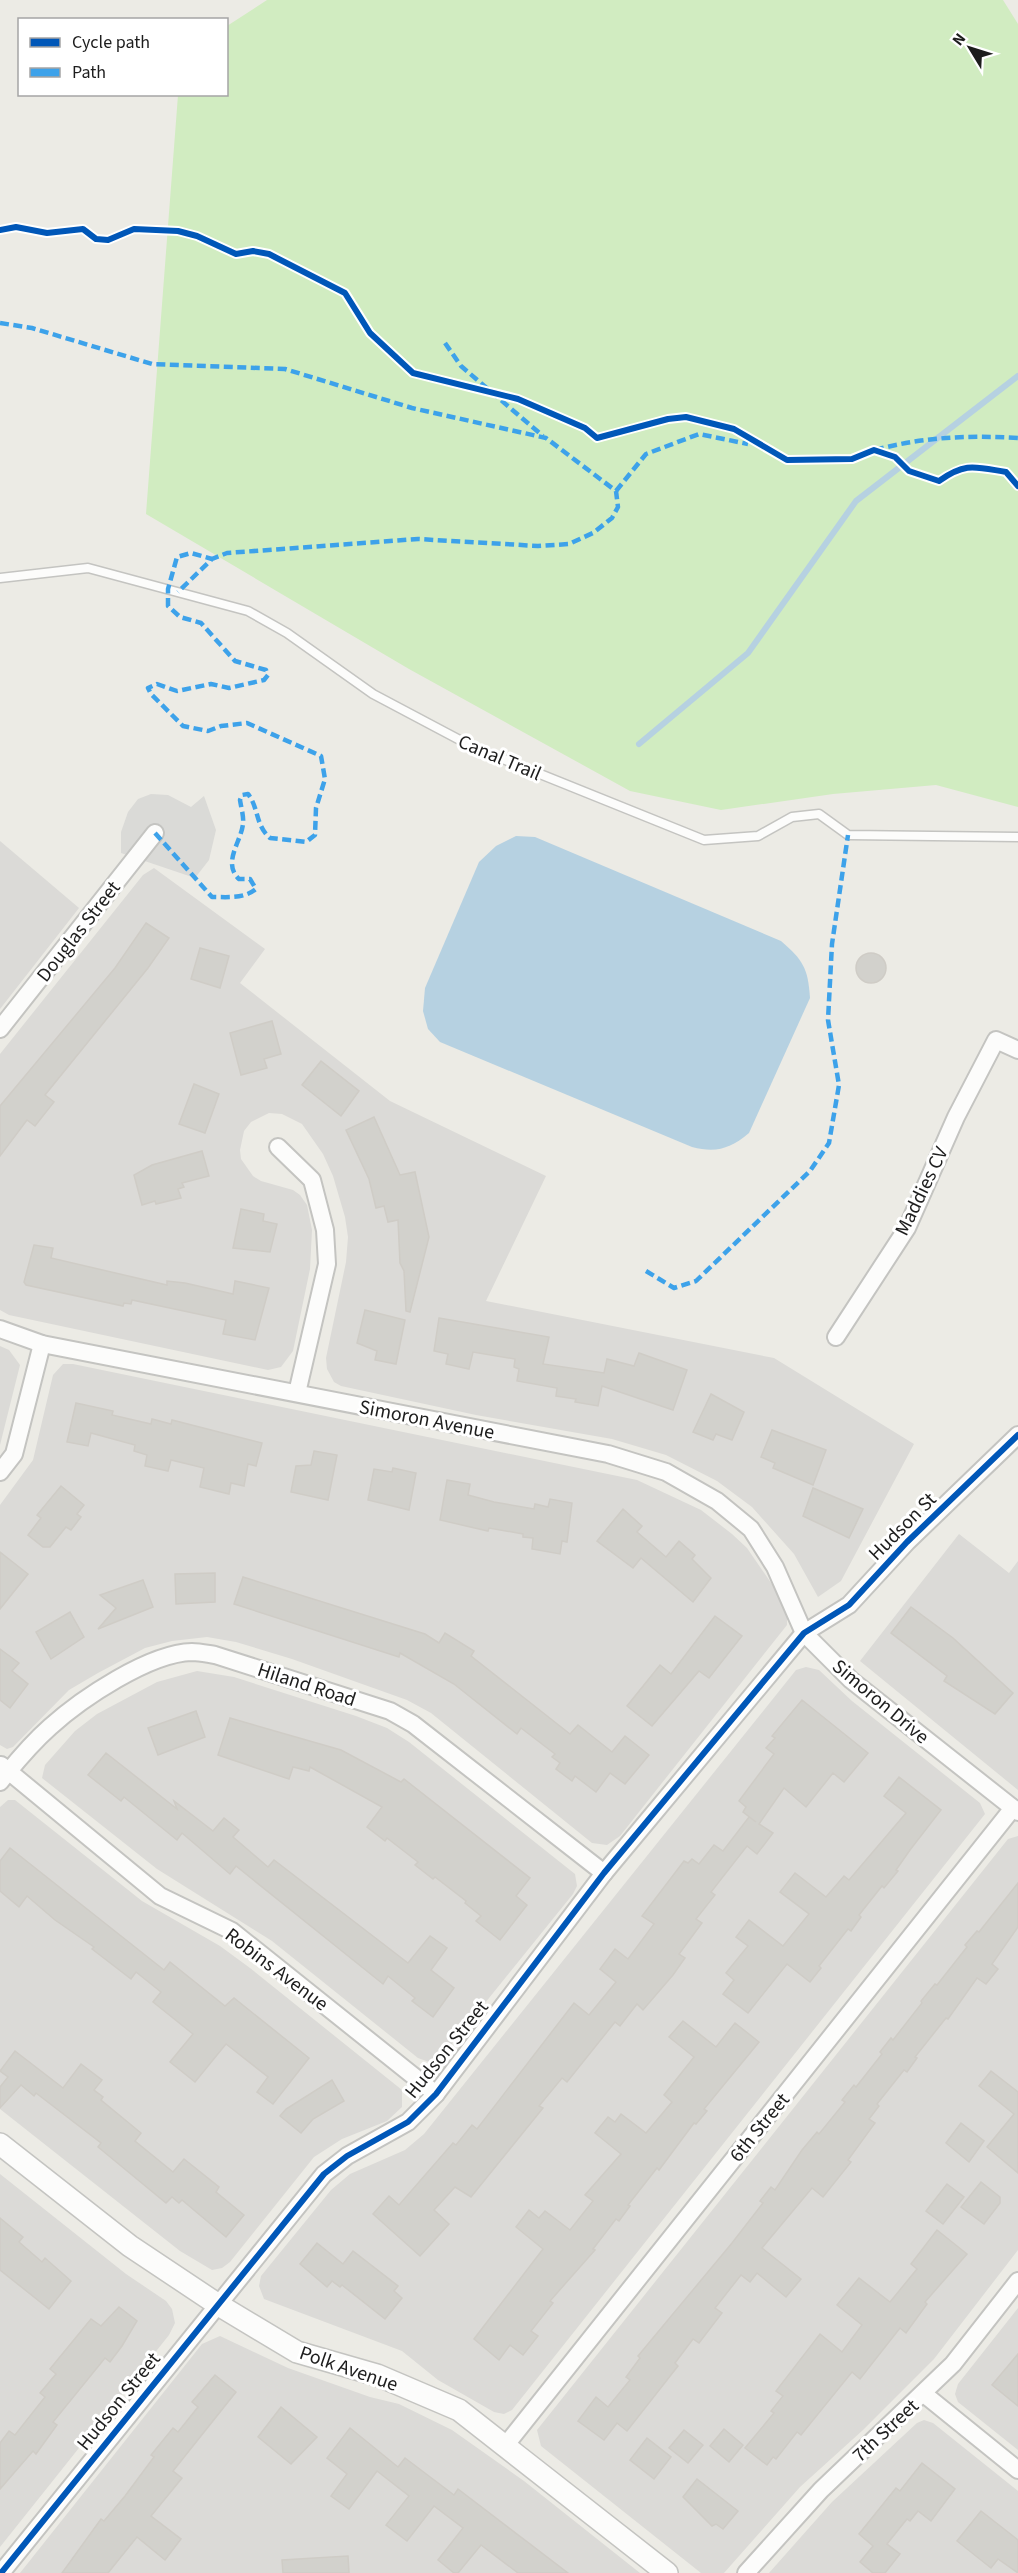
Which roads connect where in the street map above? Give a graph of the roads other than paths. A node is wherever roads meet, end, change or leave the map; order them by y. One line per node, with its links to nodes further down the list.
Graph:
1 (0, 578): 3 (lane, Canal Trail)
2 (155, 833): 4 (street, Douglas Street)
3 (1018, 837)
4 (0, 1029)
5 (1018, 1050): 8 (street, Maddies CV)
6 (278, 1147): 10 (street)
7 (0, 1329): 9 (street, Simoron Avenue)
8 (836, 1337)
9 (42, 1344): 10 (street, Simoron Avenue); 12 (street)
10 (297, 1393): 13 (street, Simoron Avenue)
11 (1018, 1435): 14 (street, Hudson St)
12 (0, 1472)
13 (775, 1567): 14 (street, Simoron Drive)
14 (804, 1633): 16 (street, Simoron Drive); 17 (street, Hudson Street)
15 (3, 1772): 17 (street, Hiland Road); 18 (street, Robins Avenue)
16 (1016, 1810): 23 (street, 6th Street)
17 (604, 1873): 18 (street, Hudson Street)
18 (436, 2094): 21 (street, Hudson Street)
19 (0, 2144): 21 (street, Polk Avenue)
20 (1018, 2281): 22 (street, 7th Street)
21 (217, 2304): 23 (street, Polk Avenue); 25 (street, Hudson Street)
22 (924, 2394): 24 (street); 27 (street, 7th Street)
23 (505, 2446): 26 (street, Polk Avenue)
24 (1018, 2470)
25 (1, 2573)
26 (667, 2573)
27 (746, 2573)

